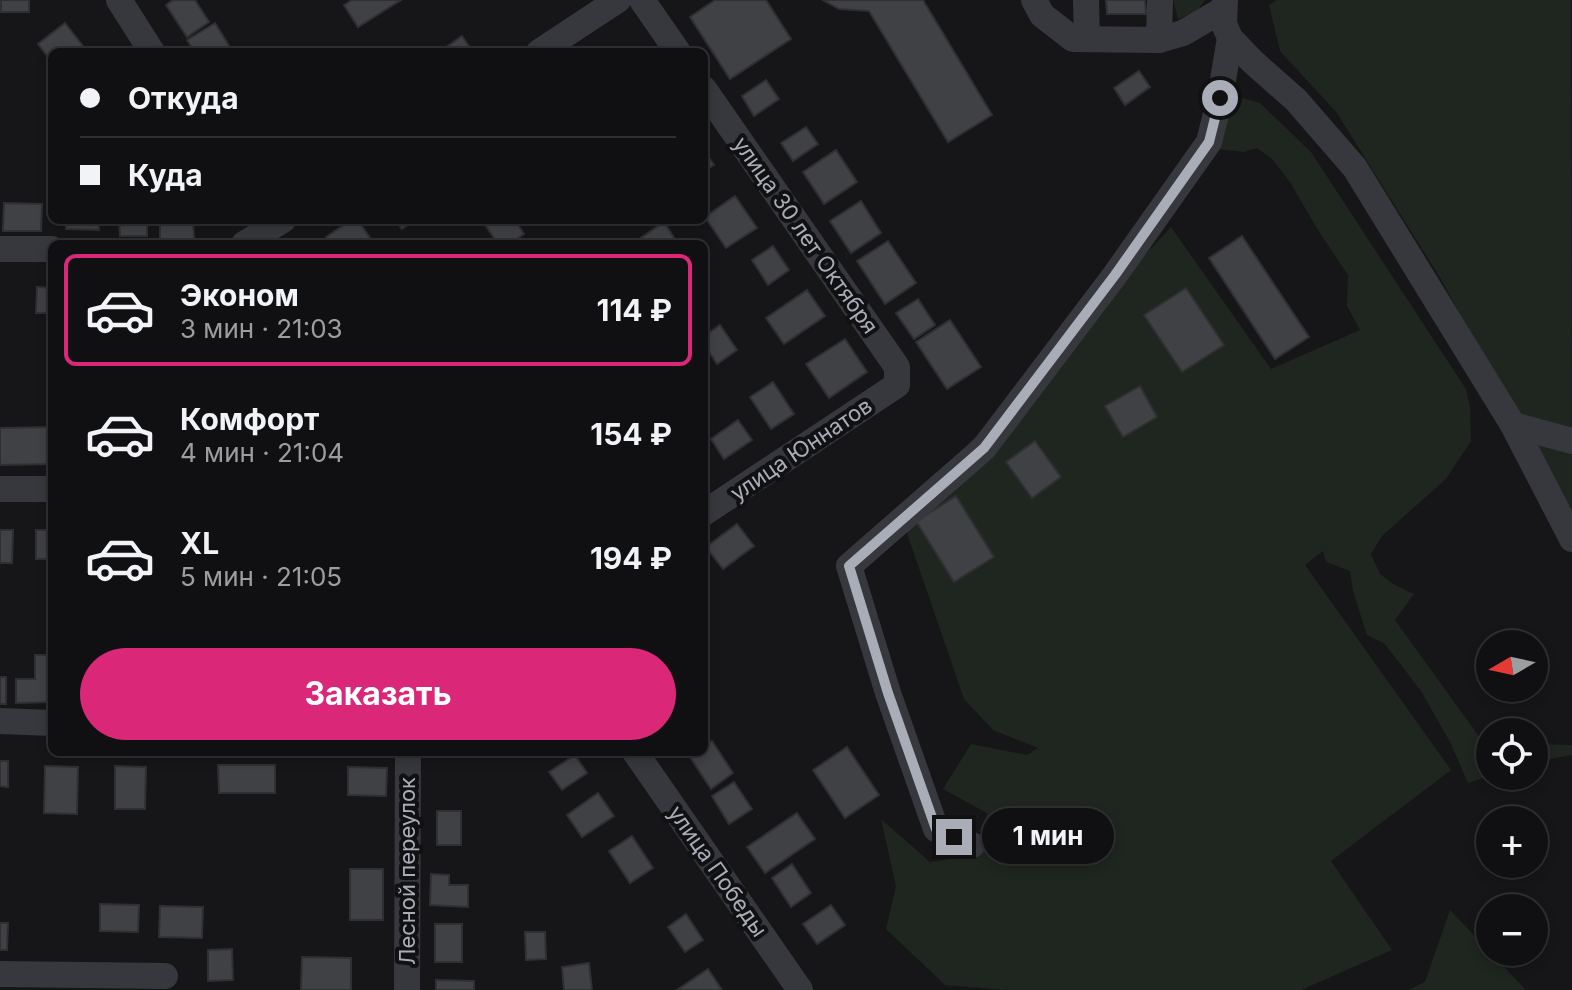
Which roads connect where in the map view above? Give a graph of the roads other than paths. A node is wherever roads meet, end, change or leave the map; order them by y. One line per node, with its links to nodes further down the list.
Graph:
1 (119, 0): 11 (street)
2 (618, 0): 12 (street)
3 (642, 0): 13 (street)
4 (1034, 0): 9 (street)
5 (1086, 0): 9 (street)
6 (1160, 0): 10 (street)
7 (1225, 5): 8 (street); 10 (street)
8 (1230, 38): 18 (street); 28 (street)
9 (1087, 39): 10 (street)
10 (1159, 40)
11 (149, 48)
12 (545, 48)
13 (675, 48)
14 (708, 95): 17 (street, улица 30 лет Октября)
15 (0, 249): 16 (street)
16 (48, 249)
17 (897, 385): 22 (street, улица Юннатов)
18 (1513, 425): 19 (street); 23 (street)
19 (1572, 441)
20 (0, 489): 21 (street)
21 (48, 489)
22 (708, 510)
23 (1572, 539)
24 (0, 721): 25 (street)
25 (48, 723)
26 (408, 756): 31 (street, Лесной переулок)
27 (638, 756): 32 (street, улица Победы)
28 (972, 845)
29 (0, 974): 30 (street)
30 (165, 976)
31 (407, 990)
32 (800, 990)

